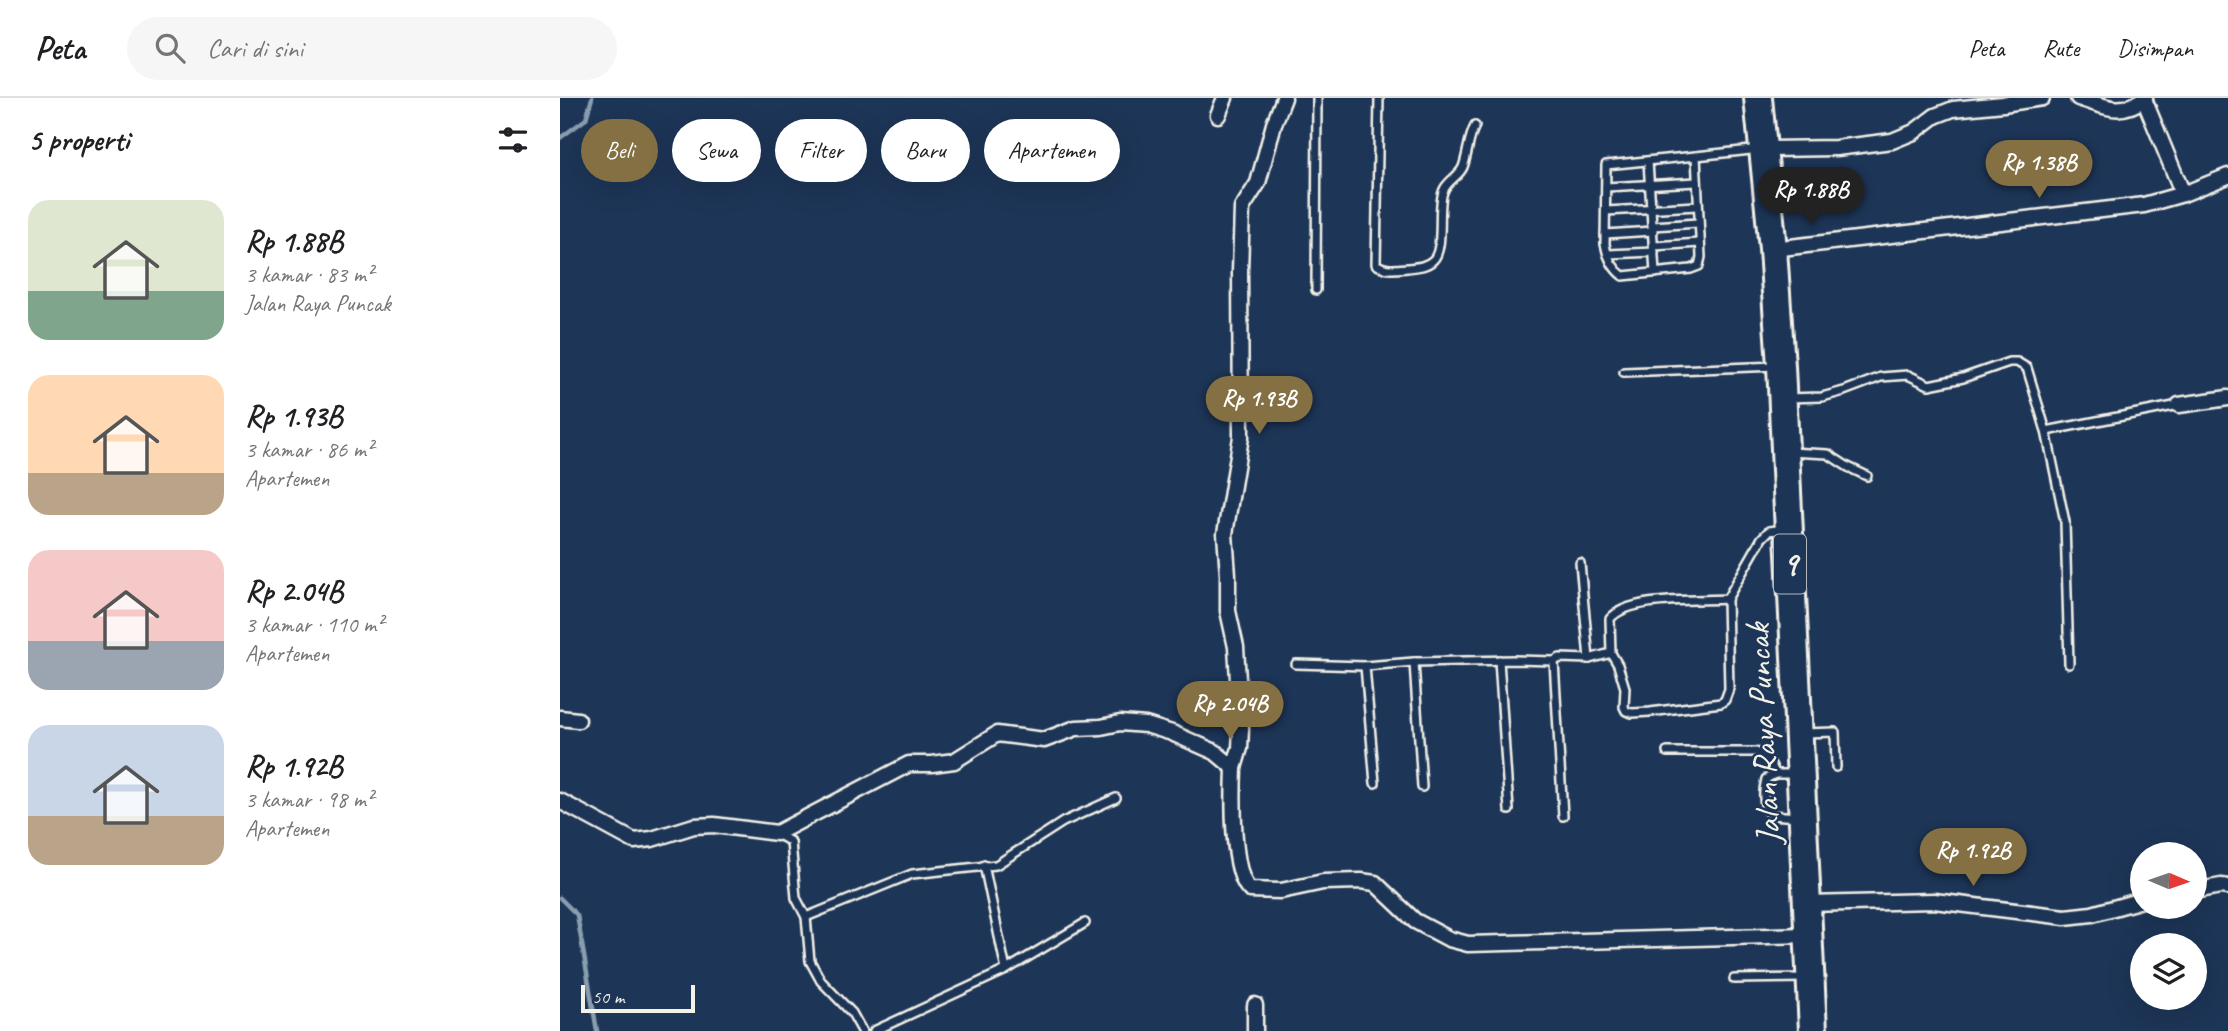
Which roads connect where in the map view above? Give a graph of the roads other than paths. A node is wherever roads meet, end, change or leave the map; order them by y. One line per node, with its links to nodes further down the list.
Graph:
1 (1225, 98): 9 (street)
2 (1284, 98): 55 (street)
3 (1317, 98): 30 (lane)
4 (1379, 98): 10 (lane)
5 (1758, 98): 11 (highway, Jalan Raya Puncak / 9)
6 (2042, 98): 11 (street)
7 (2078, 98): 8 (street)
8 (2144, 98): 18 (street)
9 (1218, 115)
10 (1475, 126)
11 (1764, 149): 12 (lane); 27 (highway, Jalan Raya Puncak / 9)
12 (1696, 156): 13 (lane); 15 (lane)
13 (1648, 161): 16 (lane); 17 (lane)
14 (2228, 176): 18 (street)
15 (1697, 182): 16 (lane); 19 (lane)
16 (1650, 184): 17 (lane); 20 (lane)
17 (1606, 187): 21 (lane)
18 (2183, 194): 27 (street)
19 (1697, 206): 20 (lane); 22 (lane)
20 (1652, 209): 21 (lane); 23 (lane)
21 (1606, 211): 24 (lane)
22 (1698, 223): 23 (lane); 25 (lane)
23 (1653, 229): 24 (lane); 26 (lane)
24 (1605, 234): 28 (lane)
25 (1700, 243): 26 (lane); 29 (lane)
26 (1654, 249): 28 (lane); 29 (lane)
27 (1773, 249): 31 (highway, Jalan Raya Puncak / 9)
28 (1608, 254): 29 (lane)
29 (1655, 273)
30 (1316, 290)
31 (1781, 366): 32 (lane); 33 (highway, Jalan Raya Puncak / 9)
32 (1624, 372)
33 (1782, 398): 36 (lane); 37 (highway, Jalan Raya Puncak / 9)
34 (2228, 398): 35 (street)
35 (2179, 405): 36 (lane)
36 (2046, 431): 48 (lane)
37 (1785, 452): 38 (lane); 39 (highway, Jalan Raya Puncak / 9)
38 (1867, 476)
39 (1788, 528): 41 (lane); 52 (highway, Jalan Raya Puncak / 9)
40 (1580, 563): 43 (lane)
41 (1727, 598): 42 (lane); 42 (lane)
42 (1611, 653): 43 (lane)
43 (1589, 659): 45 (lane)
44 (1499, 660): 45 (lane); 46 (lane); 61 (lane)
45 (1554, 661): 62 (lane)
46 (1414, 662): 49 (lane); 58 (lane)
47 (1296, 664): 49 (lane)
48 (2068, 664)
49 (1365, 666): 57 (lane)
50 (560, 718): 51 (street)
51 (578, 720)
52 (1799, 733): 54 (lane); 56 (highway, Jalan Raya Puncak / 9)
53 (1667, 752): 56 (lane)
54 (1836, 767)
55 (1234, 768): 64 (street); 72 (street)
56 (1788, 774): 63 (highway, Jalan Raya Puncak / 9); 63 (lane)
57 (1375, 783)
58 (1422, 787)
59 (1116, 799): 65 (lane)
60 (560, 801): 64 (street)
61 (1509, 810)
62 (1563, 816)
63 (1802, 817): 69 (highway, Jalan Raya Puncak / 9)
64 (777, 833): 70 (lane)
65 (984, 865): 70 (lane); 73 (lane)
66 (2228, 887): 67 (street)
67 (2207, 889)
68 (2130, 903): 69 (street)
69 (1807, 904): 72 (highway, Jalan Raya Puncak / 9)
70 (806, 917): 77 (lane)
71 (1085, 923): 73 (lane)
72 (1808, 934): 74 (highway, Jalan Raya Puncak / 9)
73 (1006, 970): 78 (lane)
74 (1810, 978): 75 (lane); 80 (highway, Jalan Raya Puncak / 9)
75 (1734, 979)
76 (1255, 1005): 79 (street)
77 (862, 1031)
78 (874, 1031)
79 (1255, 1031)
80 (1813, 1031): 81 (lane)
81 (1820, 1031)

